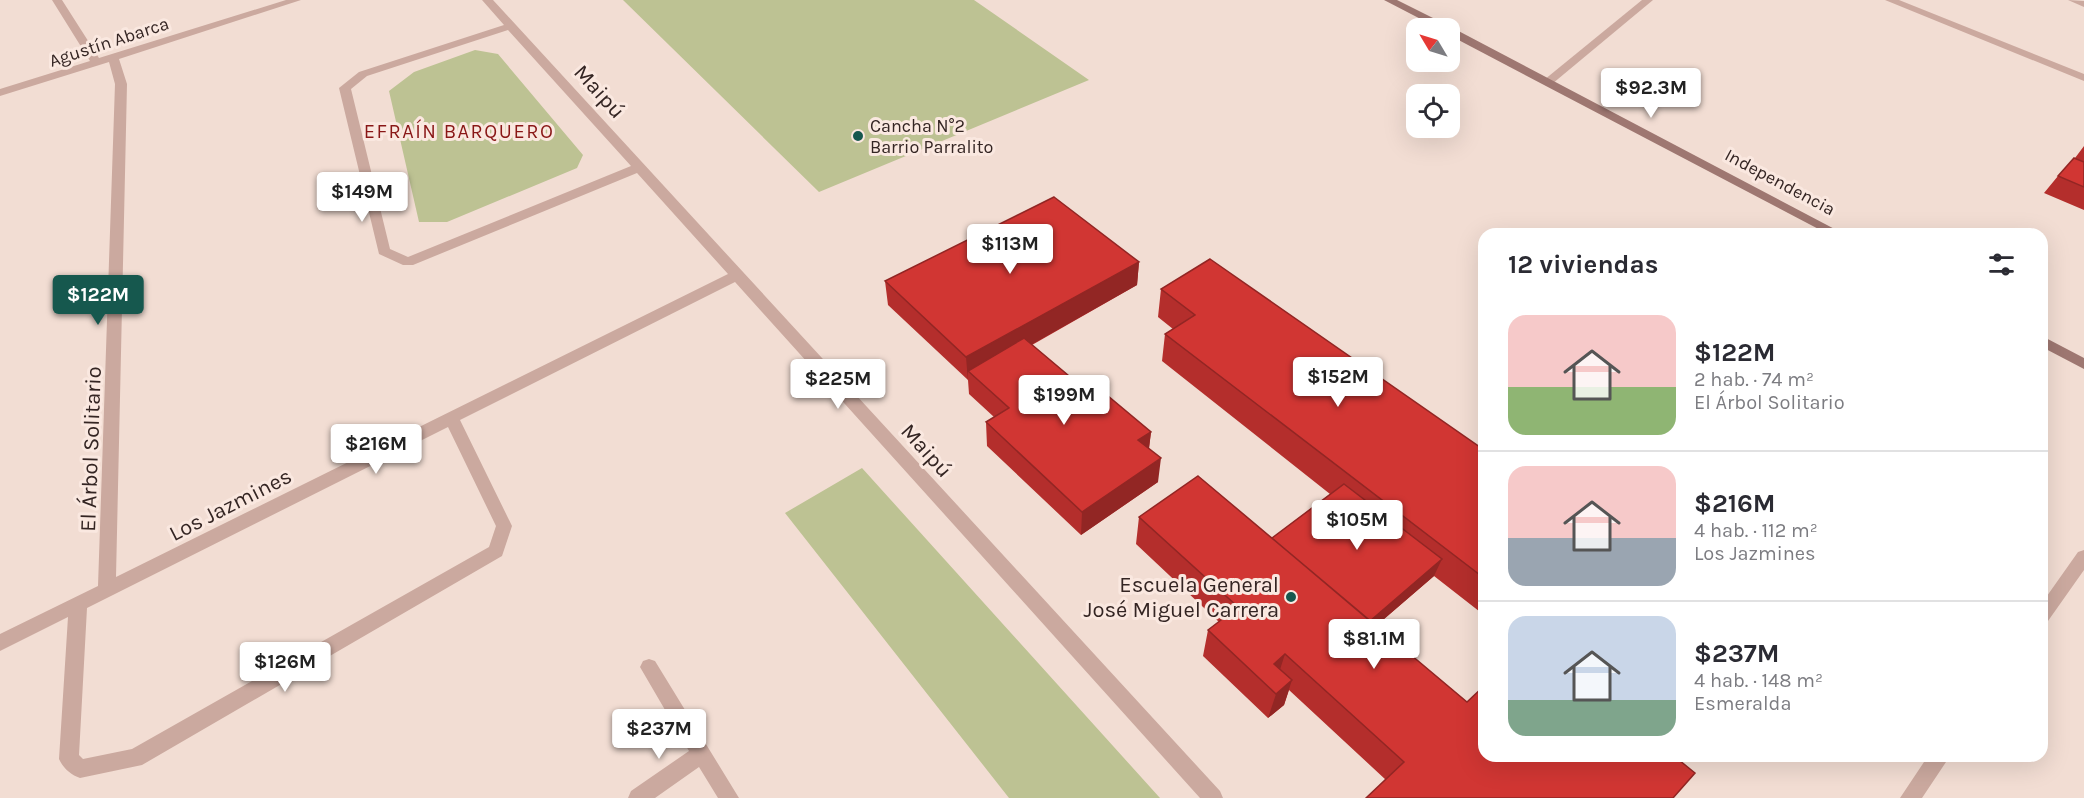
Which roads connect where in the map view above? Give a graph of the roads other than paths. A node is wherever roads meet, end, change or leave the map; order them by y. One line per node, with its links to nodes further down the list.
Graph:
1 (57, 0): 13 (street)
2 (296, 0): 12 (street, Agustín Abarca)
3 (487, 0): 10 (street, Maipú)
4 (1389, 0): 9 (street)
5 (1648, 0): 15 (street)
6 (1890, 0): 14 (street)
7 (2073, 0): 8 (street)
8 (2084, 4)
9 (1425, 18)
10 (510, 26): 17 (street, Maipú); 17 (street)
11 (1460, 37): 15 (street, Independencia)
12 (113, 58): 13 (street, Agustín Abarca); 24 (street, El Árbol Solitario)
13 (97, 63): 16 (street, Agustín Abarca)
14 (2084, 78)
15 (1548, 82): 18 (street, Independencia)
16 (0, 93)
17 (640, 167): 19 (street, Maipú)
18 (1827, 228)
19 (738, 275): 22 (street, Los Jazmines); 33 (street, Maipú)
20 (2048, 344): 21 (street)
21 (2084, 364)
22 (451, 418): 24 (street, Los Jazmines); 25 (street)
23 (2084, 556): 26 (street)
24 (107, 590): 25 (street, Los Jazmines)
25 (78, 604): 27 (street, Los Jazmines)
26 (2048, 607)
27 (0, 643)
28 (649, 667): 29 (street)
29 (701, 754): 31 (street); 32 (street)
30 (1936, 762): 34 (street)
31 (638, 798)
32 (729, 798)
33 (1213, 798)
34 (1910, 798)

